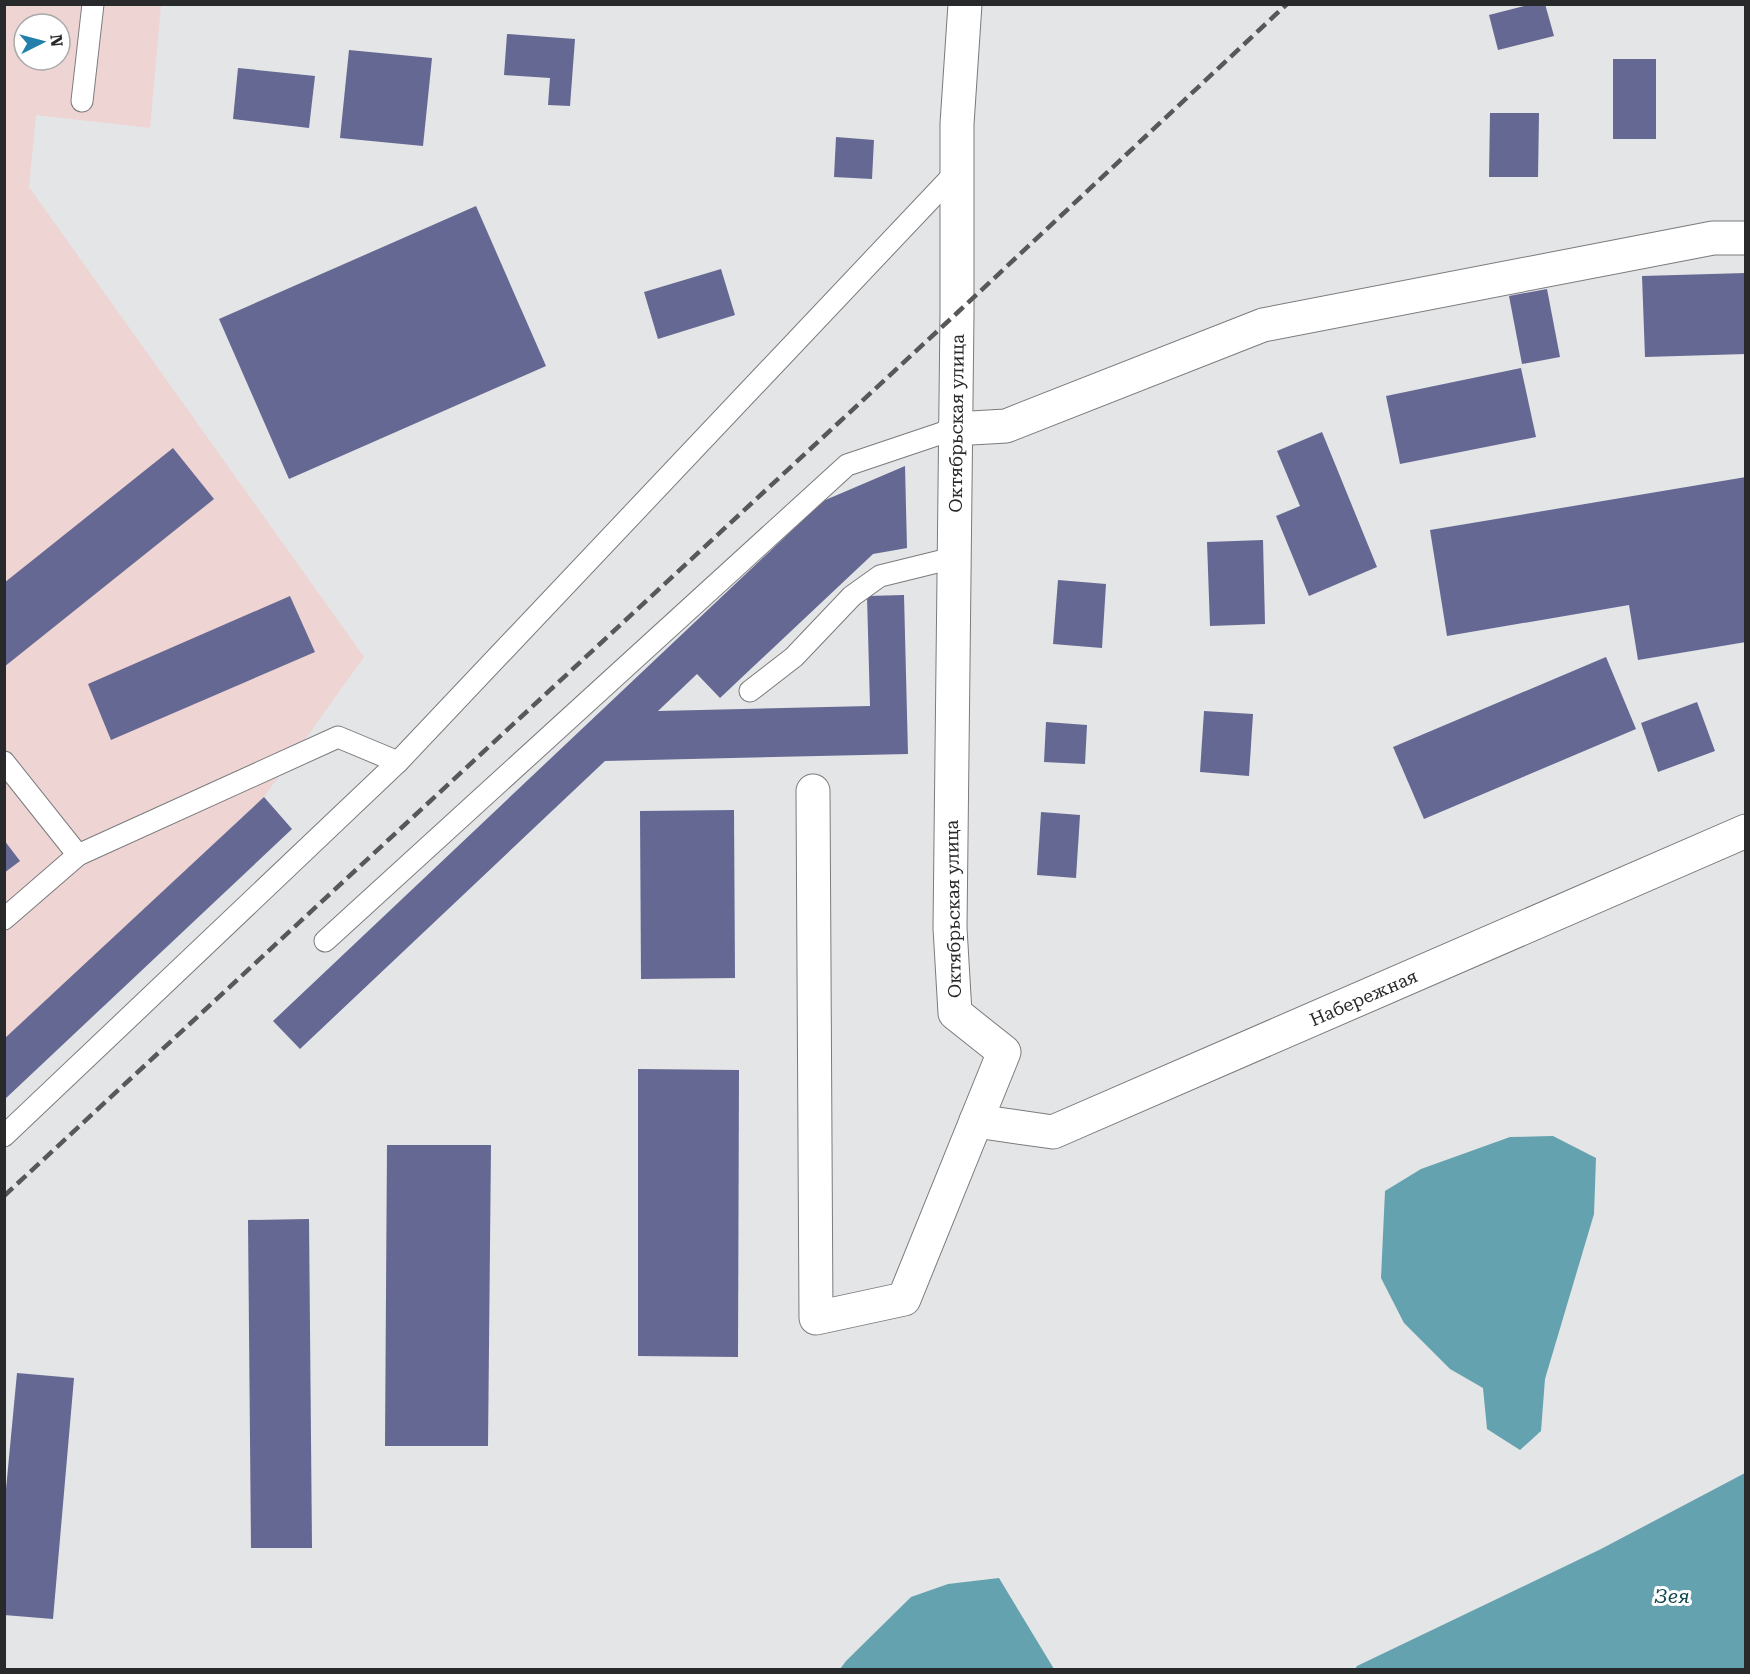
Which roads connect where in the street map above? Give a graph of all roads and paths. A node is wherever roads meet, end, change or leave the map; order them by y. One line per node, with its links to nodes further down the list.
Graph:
1 (93, 4): 3 (lane)
2 (965, 4): 4 (street, Октябрьская улица)
3 (82, 102)
4 (957, 171): 6 (street, Октябрьская улица); 10 (lane)
5 (1746, 238): 6 (street)
6 (954, 429): 7 (street, Октябрьская улица); 15 (lane)
7 (953, 558): 8 (lane); 16 (street, Октябрьская улица)
8 (750, 691)
9 (4, 762): 13 (lane)
10 (398, 762): 13 (lane); 17 (lane)
11 (813, 791): 16 (street, Октябрьская улица)
12 (1746, 831): 16 (street, Набережная)
13 (78, 855): 14 (lane)
14 (4, 919)
15 (325, 940)
16 (976, 1121)
17 (4, 1136)

